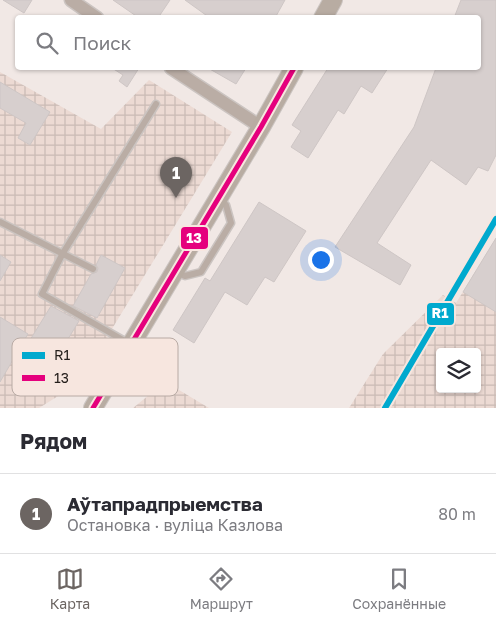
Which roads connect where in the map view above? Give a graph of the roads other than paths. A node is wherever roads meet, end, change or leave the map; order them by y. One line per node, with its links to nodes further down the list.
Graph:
1 (72, 0): 3 (street)
2 (333, 0): 4 (main road)
3 (93, 15)
4 (325, 15)
5 (174, 70): 8 (street)
6 (293, 70): 8 (main road)
7 (156, 104): 11 (lane)
8 (261, 127): 9 (main road)
9 (216, 200): 13 (main road); 13 (lane)
10 (0, 222): 11 (lane)
11 (63, 254): 12 (lane); 14 (lane)
12 (94, 269)
13 (175, 271): 15 (main road)
14 (119, 338)
15 (135, 338)
16 (101, 396): 17 (main road)
17 (94, 408)

